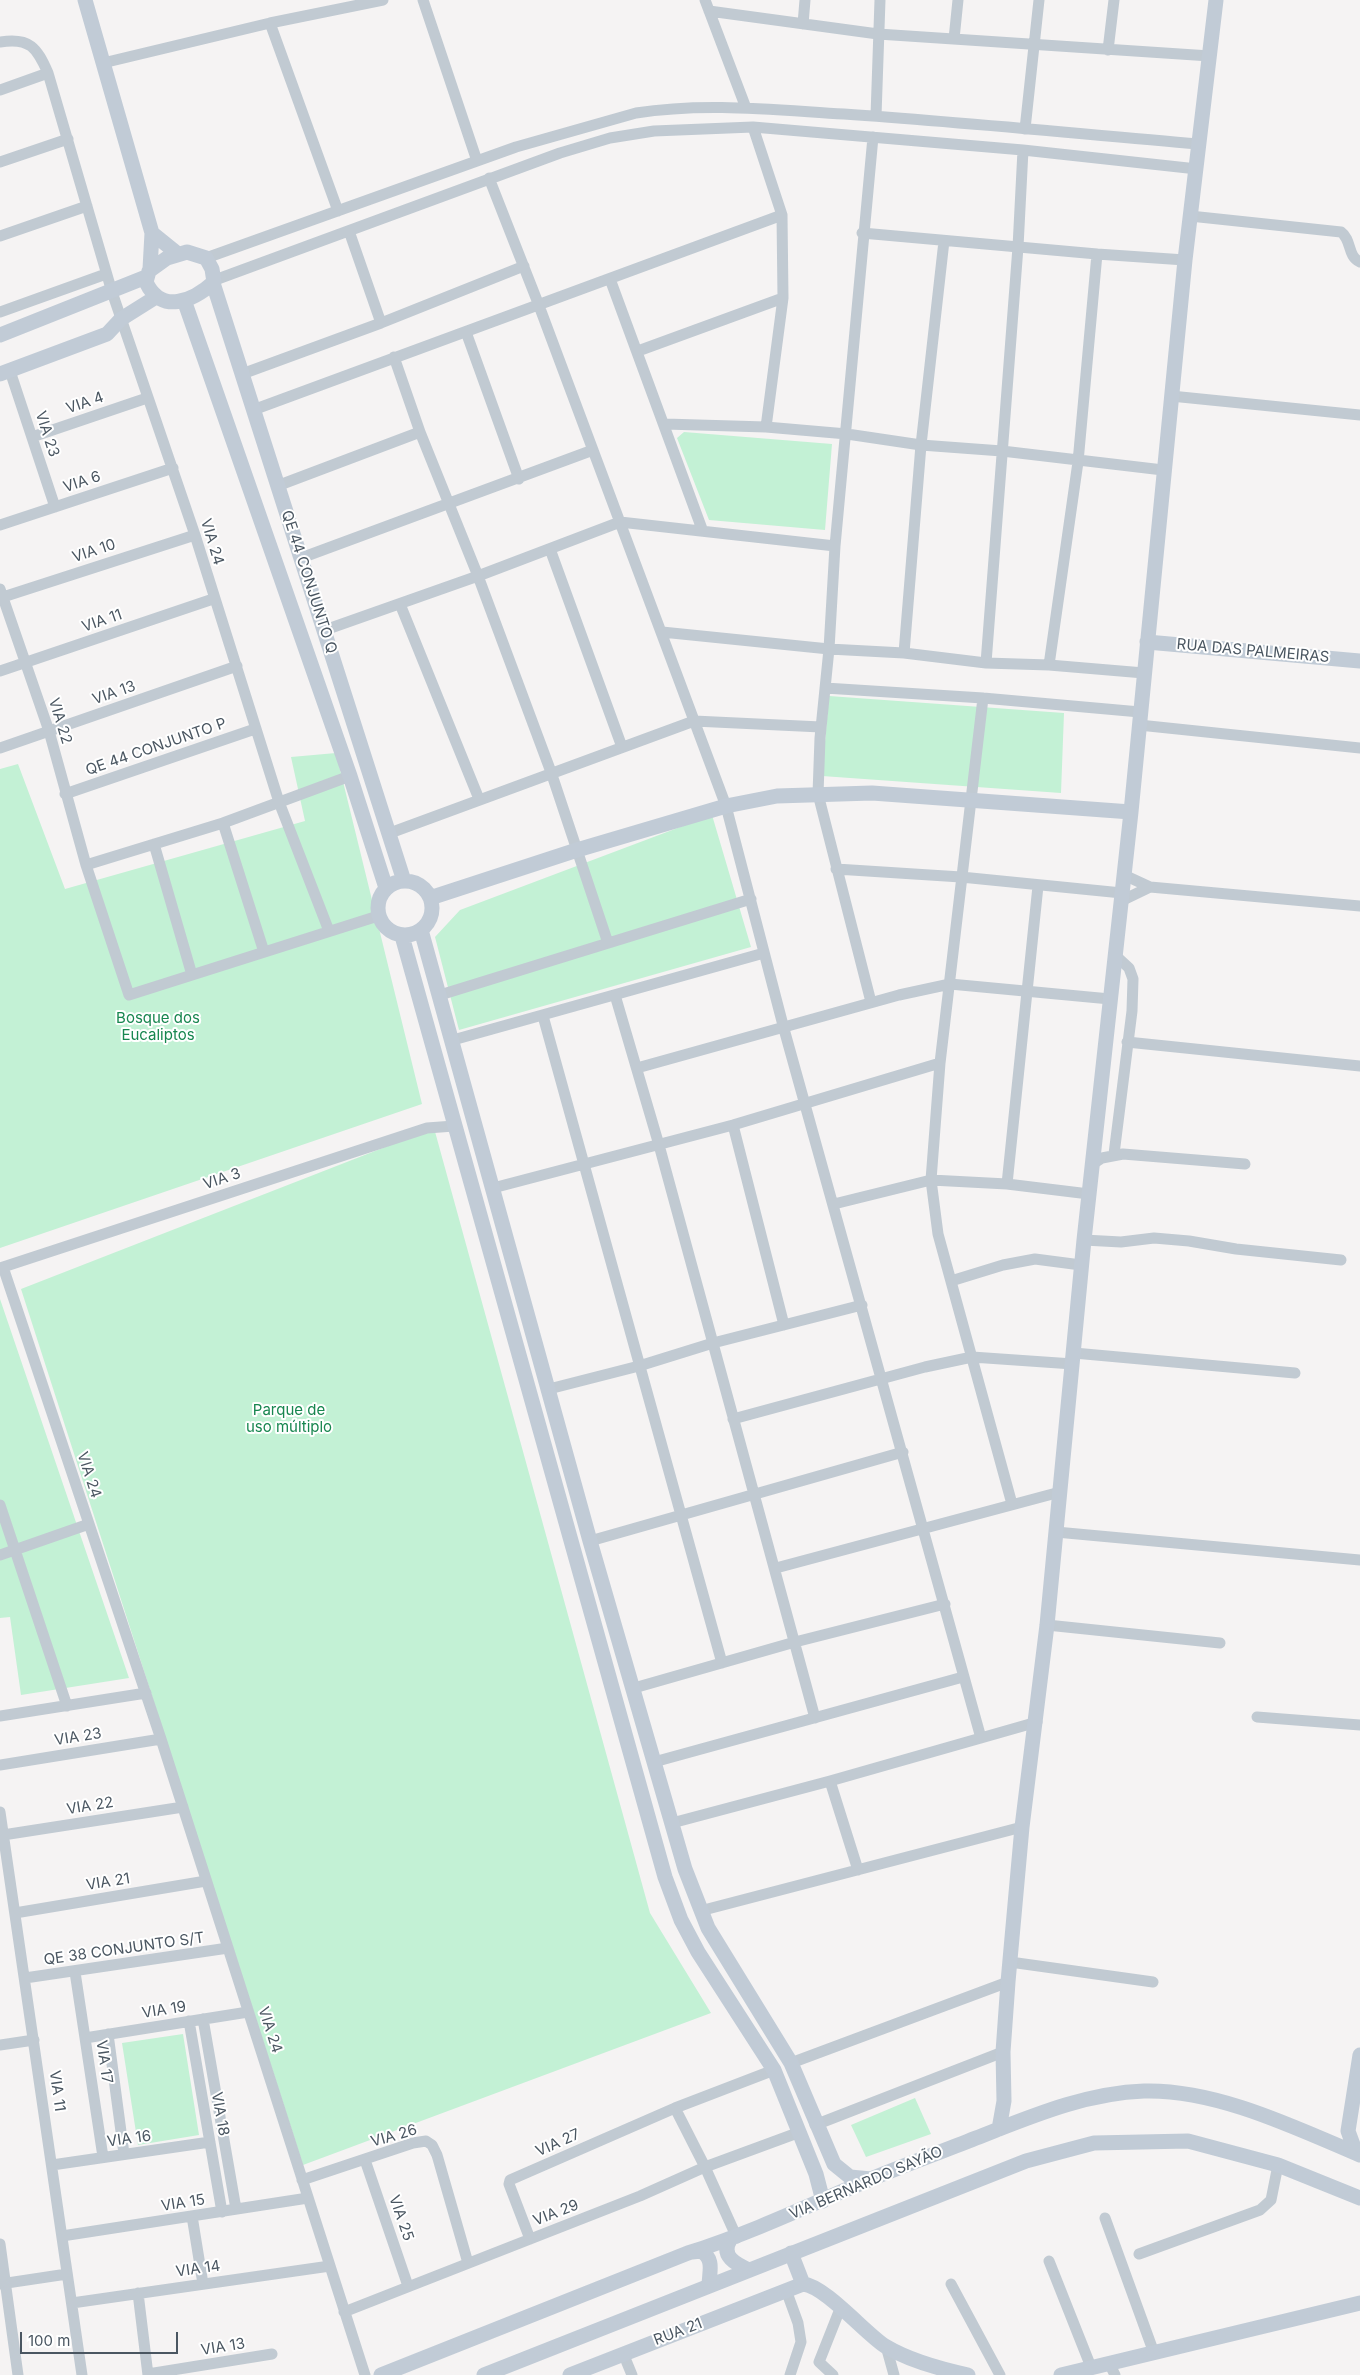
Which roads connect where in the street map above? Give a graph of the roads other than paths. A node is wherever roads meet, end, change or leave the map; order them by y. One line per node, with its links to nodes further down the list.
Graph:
1 (85, 0): 20 (street)
2 (383, 0): 12 (street)
3 (423, 0): 34 (street)
4 (705, 0): 11 (street)
5 (805, 0): 13 (street)
6 (880, 0): 14 (street)
7 (958, 0): 15 (street)
8 (1039, 0): 17 (street)
9 (1114, 0): 18 (street)
10 (1216, 0): 19 (street)
11 (709, 11): 13 (street); 23 (street)
12 (270, 23): 20 (street); 40 (street)
13 (803, 24): 14 (street)
14 (878, 34): 15 (street); 24 (street)
15 (954, 39): 17 (street)
16 (0, 42): 21 (street, VIA 24)
17 (1035, 46): 18 (street); 27 (street)
18 (1108, 50): 19 (street)
19 (1210, 56): 30 (street)
20 (103, 63): 45 (street)
21 (48, 74): 22 (street); 29 (street, VIA 24)
22 (0, 90)
23 (746, 108): 24 (street); 32 (street)
24 (876, 116): 25 (street)
25 (971, 124): 27 (street); 31 (street)
26 (752, 126): 28 (street); 36 (street); 41 (street)
27 (1025, 129): 30 (street)
28 (873, 136): 31 (street); 44 (street)
29 (68, 139): 35 (street); 39 (street, VIA 24)
30 (1199, 144): 37 (street)
31 (967, 145): 33 (street)
32 (516, 147): 34 (street); 36 (street)
33 (1023, 150): 37 (street); 48 (street)
34 (477, 160): 40 (street)
35 (0, 162)
36 (525, 165): 38 (street)
37 (1197, 169): 42 (street)
38 (489, 178): 43 (street); 54 (street)
39 (87, 206): 46 (street); 56 (street, VIA 24)
40 (338, 211): 51 (street)
41 (782, 215): 57 (street); 61 (street)
42 (1190, 216): 52 (street); 53 (street)
43 (349, 231): 58 (street); 68 (street)
44 (862, 233): 47 (street); 82 (street)
45 (152, 234): 49 (street); 55 (street)
46 (0, 236)
47 (944, 241): 48 (street); 84 (street)
48 (1018, 247): 50 (street); 86 (street)
49 (178, 254): 51 (street); 55 (street)
50 (1097, 254): 52 (street); 87 (street)
51 (206, 258): 58 (street)
52 (1185, 260): 75 (street)
53 (1360, 262)
54 (524, 266): 63 (street); 68 (street)
55 (148, 273): 59 (street); 60 (street)
56 (106, 274): 59 (street, VIA 24); 64 (street)
57 (610, 279): 63 (street); 71 (street)
58 (214, 281): 62 (street); 74 (street, QE 44 CONJUNTO Q)
59 (112, 292): 66 (street, VIA 24); 67 (street)
60 (156, 297): 62 (street); 66 (street)
61 (783, 298): 71 (street); 80 (street)
62 (184, 300): 128 (street, QE 44 CONJUNTO Q)
63 (538, 303): 69 (street); 85 (street)
64 (23, 304): 65 (street); 67 (street)
65 (0, 312)
66 (121, 319): 73 (street); 76 (street, VIA 24)
67 (29, 323): 70 (street)
68 (381, 323): 74 (street)
69 (466, 332): 72 (street); 90 (street)
70 (0, 334)
71 (638, 351): 79 (street)
72 (394, 357): 77 (street); 81 (street)
73 (5, 372): 83 (street, VIA 23)
74 (242, 374): 77 (street, QE 44 CONJUNTO Q)
75 (1171, 396): 78 (street); 89 (street)
76 (147, 398): 83 (street, VIA 4); 88 (street, VIA 24)
77 (253, 410): 91 (street, QE 44 CONJUNTO Q)
78 (1360, 415)
79 (665, 424): 80 (street); 96 (street)
80 (766, 427): 82 (street)
81 (420, 432): 91 (street); 92 (street)
82 (846, 434): 84 (street); 98 (street)
83 (32, 437): 93 (street, VIA 23)
84 (921, 445): 86 (street); 109 (street)
85 (593, 450): 90 (street); 94 (street)
86 (1002, 451): 87 (street); 111 (street)
87 (1078, 462): 89 (street); 113 (street)
88 (173, 468): 93 (street, VIA 6); 97 (street, VIA 24)
89 (1163, 470): 107 (street)
90 (520, 479): 92 (street)
91 (277, 486): 100 (street, QE 44 CONJUNTO Q)
92 (447, 503): 100 (street); 101 (street)
93 (55, 507): 95 (street, VIA 6)
94 (620, 522): 96 (street); 99 (street); 106 (street)
95 (0, 525)
96 (702, 530): 98 (street)
97 (195, 535): 102 (street, VIA 10); 103 (street, VIA 24)
98 (835, 546): 108 (street)
99 (550, 549): 101 (street); 124 (street)
100 (301, 558): 105 (street, QE 44 CONJUNTO Q)
101 (478, 576): 104 (street); 127 (street)
102 (1, 593): 112 (street, VIA 22)
103 (214, 599): 112 (street, VIA 11); 114 (street, VIA 24)
104 (400, 604): 105 (street); 131 (street)
105 (325, 630): 137 (street, QE 44 CONJUNTO Q)
106 (662, 632): 108 (street); 120 (street)
107 (1147, 642): 110 (street, RUA DAS PALMEIRAS); 116 (street)
108 (830, 649): 109 (street); 117 (street)
109 (904, 653): 111 (street)
110 (1360, 661)
111 (986, 663): 113 (street)
112 (26, 664): 115 (street, VIA 11); 123 (street, VIA 22)
113 (1049, 665): 116 (street)
114 (237, 666): 122 (street, VIA 24); 123 (street, VIA 13)
115 (0, 672)
116 (1144, 673): 119 (street)
117 (825, 688): 118 (street); 121 (street)
118 (983, 698): 119 (street); 132 (street)
119 (1140, 719): 126 (street); 135 (street)
120 (694, 721): 121 (street); 124 (street); 134 (street)
121 (821, 728): 130 (street)
122 (256, 729): 129 (street, QE 44 CONJUNTO P); 133 (street, VIA 24)
123 (49, 731): 125 (street, VIA 13); 129 (street, VIA 22)
124 (622, 747): 127 (street)
125 (0, 748)
126 (1360, 748)
127 (551, 772): 131 (street); 139 (street)
128 (350, 776): 133 (street); 147 (street, QE 44 CONJUNTO Q)
129 (66, 794): 140 (street, VIA 22)
130 (818, 794): 132 (street); 134 (street); 141 (street)
131 (479, 799): 137 (street)
132 (972, 799): 135 (street); 143 (street)
133 (279, 802): 136 (street); 154 (street, VIA 24)
134 (726, 806): 139 (street); 150 (street)
135 (1130, 812): 142 (street)
136 (223, 822): 138 (street); 157 (street)
137 (390, 833): 144 (street, QE 44 CONJUNTO Q)
138 (154, 844): 140 (street); 160 (street)
139 (577, 850): 149 (street); 156 (street)
140 (86, 865): 160 (street, VIA 22)
141 (836, 870): 143 (street); 166 (street)
142 (1124, 874): 146 (street); 148 (street)
143 (961, 877): 145 (street); 161 (street)
144 (404, 881): 147 (street); 149 (street)
145 (1038, 886): 148 (street); 162 (street)
146 (1150, 886): 148 (street); 151 (street)
147 (386, 888): 152 (street)
148 (1122, 897): 159 (street)
149 (430, 898): 153 (street)
150 (751, 898): 156 (street); 158 (street)
151 (1360, 906)
152 (378, 916): 154 (street); 155 (street)
153 (421, 930): 155 (street); 163 (street)
154 (329, 932): 157 (street)
155 (402, 936): 176 (street)
156 (608, 943): 163 (street)
157 (264, 952): 160 (street)
158 (764, 952): 164 (street); 168 (street)
159 (1116, 956): 165 (street); 170 (street)
160 (192, 975)
161 (950, 984): 162 (street); 166 (street); 171 (street)
162 (1027, 991): 165 (street); 183 (street)
163 (440, 995): 169 (street)
164 (615, 995): 167 (street); 173 (street)
165 (1110, 999): 180 (street)
166 (872, 1002): 168 (street)
167 (543, 1016): 169 (street); 179 (street)
168 (784, 1029): 173 (street); 174 (street)
169 (453, 1040): 184 (street)
170 (1127, 1042): 172 (street); 178 (street)
171 (940, 1063): 174 (street); 182 (street)
172 (1360, 1066)
173 (637, 1068): 177 (street)
174 (806, 1103): 175 (street); 186 (street)
175 (733, 1125): 177 (street); 195 (street)
176 (454, 1126): 190 (street, VIA 3); 193 (street)
177 (659, 1145): 179 (street); 196 (street)
178 (1114, 1154): 180 (street); 181 (street)
179 (584, 1164): 184 (street); 199 (street)
180 (1093, 1164): 185 (street)
181 (1244, 1164)
182 (931, 1180): 183 (street); 186 (street); 191 (street)
183 (1007, 1184): 185 (street)
184 (493, 1188): 192 (street)
185 (1089, 1194): 187 (street)
186 (834, 1204): 194 (street)
187 (1084, 1240): 188 (street); 189 (street)
188 (1341, 1260)
189 (1082, 1265): 191 (street); 198 (street)
190 (2, 1267): 210 (street, VIA 24)
191 (951, 1281): 197 (street)
192 (518, 1283): 193 (street); 202 (street)
193 (501, 1288): 253 (street)
194 (862, 1305): 195 (street); 201 (street)
195 (784, 1325): 196 (street)
196 (713, 1343): 199 (street); 203 (street)
197 (972, 1357): 198 (street); 201 (street); 207 (street)
198 (1073, 1358): 200 (street); 205 (street)
199 (639, 1366): 202 (street); 209 (street)
200 (1294, 1373)
201 (882, 1379): 203 (street); 204 (street)
202 (549, 1389): 213 (street)
203 (733, 1419): 206 (street)
204 (903, 1452): 206 (street); 211 (street)
205 (1060, 1492): 207 (street); 212 (street)
206 (755, 1494): 209 (street); 217 (street)
207 (1012, 1504): 211 (street)
208 (0, 1505): 214 (street)
209 (682, 1513): 213 (street); 222 (street)
210 (89, 1524): 214 (street); 225 (street, VIA 24)
211 (924, 1528): 217 (street); 218 (street)
212 (1056, 1532): 216 (street); 219 (street)
213 (590, 1541): 224 (street)
214 (15, 1550): 215 (street); 226 (street)
215 (0, 1555)
216 (1360, 1560)
217 (776, 1568): 220 (street)
218 (945, 1604): 220 (street); 223 (street)
219 (1047, 1625): 221 (street); 230 (street)
220 (795, 1642): 222 (street); 229 (street)
221 (1220, 1643)
222 (722, 1663): 224 (street)
223 (963, 1677): 229 (street); 232 (street)
224 (634, 1688): 234 (street)
225 (146, 1693): 226 (street); 233 (street, VIA 24)
226 (67, 1706): 227 (street)
227 (0, 1716)
228 (1257, 1717): 231 (street)
229 (815, 1718): 234 (street)
230 (1037, 1722): 232 (street); 240 (street)
231 (1360, 1725)
232 (981, 1738): 236 (street)
233 (161, 1739): 235 (street, VIA 23); 237 (street, VIA 24)
234 (654, 1762): 239 (street)
235 (0, 1765)
236 (830, 1781): 239 (street); 242 (street)
237 (183, 1807): 241 (street, VIA 22); 243 (street, VIA 24)
238 (0, 1812): 241 (street, VIA 11)
239 (672, 1823): 244 (street)
240 (1022, 1828): 242 (street); 247 (street)
241 (3, 1835): 245 (street, VIA 11)
242 (858, 1870): 244 (street)
243 (206, 1881): 245 (street, VIA 21); 246 (street, VIA 24)
244 (700, 1911): 250 (street)
245 (15, 1913): 249 (street, VIA 11)
246 (228, 1948): 248 (street, QE 38 CONJUNTO S/T); 256 (street, VIA 24)
247 (1010, 1962): 251 (street); 252 (street)
248 (76, 1972): 249 (street, QE 38 CONJUNTO S/T); 260 (street, VIA 17)
249 (25, 1978): 261 (street, VIA 11)
250 (738, 1978): 253 (street); 254 (street)
251 (1008, 1982): 263 (street); 265 (street)
252 (1153, 1982)
253 (723, 1990): 255 (street)
254 (748, 1993): 255 (street); 265 (street)
255 (732, 2004): 266 (street)
256 (248, 2012): 257 (street, VIA 19); 284 (street, VIA 24)
257 (203, 2019): 258 (street, VIA 19); 288 (street, VIA 18)
258 (189, 2021): 259 (street, VIA 19); 274 (street, VIA 18)
259 (108, 2034): 260 (street, VIA 19); 276 (street, VIA 17)
260 (85, 2038): 278 (street, VIA 17)
261 (34, 2040): 262 (street); 280 (street, VIA 11)
262 (0, 2045)
263 (1003, 2052): 267 (street); 270 (street)
264 (1360, 2055): 273 (street)
265 (791, 2063): 270 (street)
266 (774, 2070): 268 (street, VIA 27); 272 (street)
267 (1004, 2101): 269 (street); 271 (street)
268 (675, 2108): 282 (street); 293 (street, VIA 27)
269 (1018, 2122): 271 (street, VIA BERNARDO SAYÃO); 275 (street, VIA BERNARDO SAYÃO)
270 (815, 2125): 283 (street)
271 (999, 2129): 283 (street, VIA BERNARDO SAYÃO)
272 (800, 2132): 282 (street); 287 (street)
273 (1348, 2132): 275 (street); 277 (street)
274 (210, 2142): 276 (street, VIA 16); 289 (street, VIA 18)
275 (1336, 2145): 277 (street, VIA BERNARDO SAYÃO)
276 (124, 2154): 278 (street, VIA 16)
277 (1358, 2154)
278 (103, 2157): 280 (street, VIA 16)
279 (366, 2160): 284 (street, VIA 26); 300 (street, VIA 26); 308 (street, VIA 25)
280 (52, 2165): 292 (street, VIA 11)
281 (1278, 2165): 286 (street); 297 (street); 298 (street)
282 (705, 2167): 293 (street, VIA 29); 294 (street)
283 (871, 2179): 287 (street, VIA BERNARDO SAYÃO)
284 (302, 2180): 285 (street, VIA 24)
285 (308, 2198): 288 (street, VIA 15); 301 (street, VIA 24)
286 (1360, 2198)
287 (823, 2201): 294 (street, VIA BERNARDO SAYÃO)
288 (236, 2210): 289 (street, VIA 15)
289 (222, 2212): 290 (street, VIA 15)
290 (192, 2216): 292 (street, VIA 15); 305 (street)
291 (1105, 2218): 318 (street)
292 (62, 2236): 303 (street, VIA 11)
293 (530, 2239): 300 (street, VIA 29)
294 (734, 2239): 296 (street, VIA BERNARDO SAYÃO); 302 (street)
295 (0, 2244): 304 (street)
296 (688, 2253): 309 (street); 327 (street, VIA BERNARDO SAYÃO)
297 (791, 2253): 302 (street); 306 (street)
298 (1139, 2254)
299 (1049, 2261): 320 (street)
300 (468, 2263): 308 (street, VIA 29)
301 (330, 2266): 305 (street, VIA 14); 315 (street, VIA 24)
302 (748, 2270): 309 (street)
303 (67, 2274): 304 (street); 312 (street, VIA 11)
304 (3, 2284): 324 (street)
305 (203, 2284): 311 (street, VIA 14)
306 (803, 2284): 310 (street, RUA 21); 314 (street)
307 (951, 2284): 335 (street)
308 (408, 2286): 315 (street, VIA 29)
309 (709, 2286): 328 (street)
310 (786, 2290): 317 (street, RUA 21); 331 (street)
311 (138, 2293): 312 (street, VIA 14); 322 (street)
312 (72, 2303): 325 (street, VIA 11)
313 (1360, 2303): 318 (street)
314 (840, 2309): 316 (street); 332 (street)
315 (344, 2312): 326 (street, VIA 24)
316 (886, 2346): 333 (street); 334 (street)
317 (623, 2353): 329 (street, RUA 21); 330 (street)
318 (1154, 2353): 321 (street)
319 (272, 2354): 322 (street, VIA 13)
320 (1091, 2368): 321 (street); 323 (street)
321 (1112, 2369)
322 (148, 2374)
323 (1065, 2374)
324 (18, 2375)
325 (82, 2375)
326 (364, 2375)
327 (381, 2375)
328 (484, 2375)
329 (570, 2375)
330 (632, 2375)
331 (790, 2375)
332 (833, 2375)
333 (894, 2375)
334 (968, 2375)
335 (1000, 2375)

